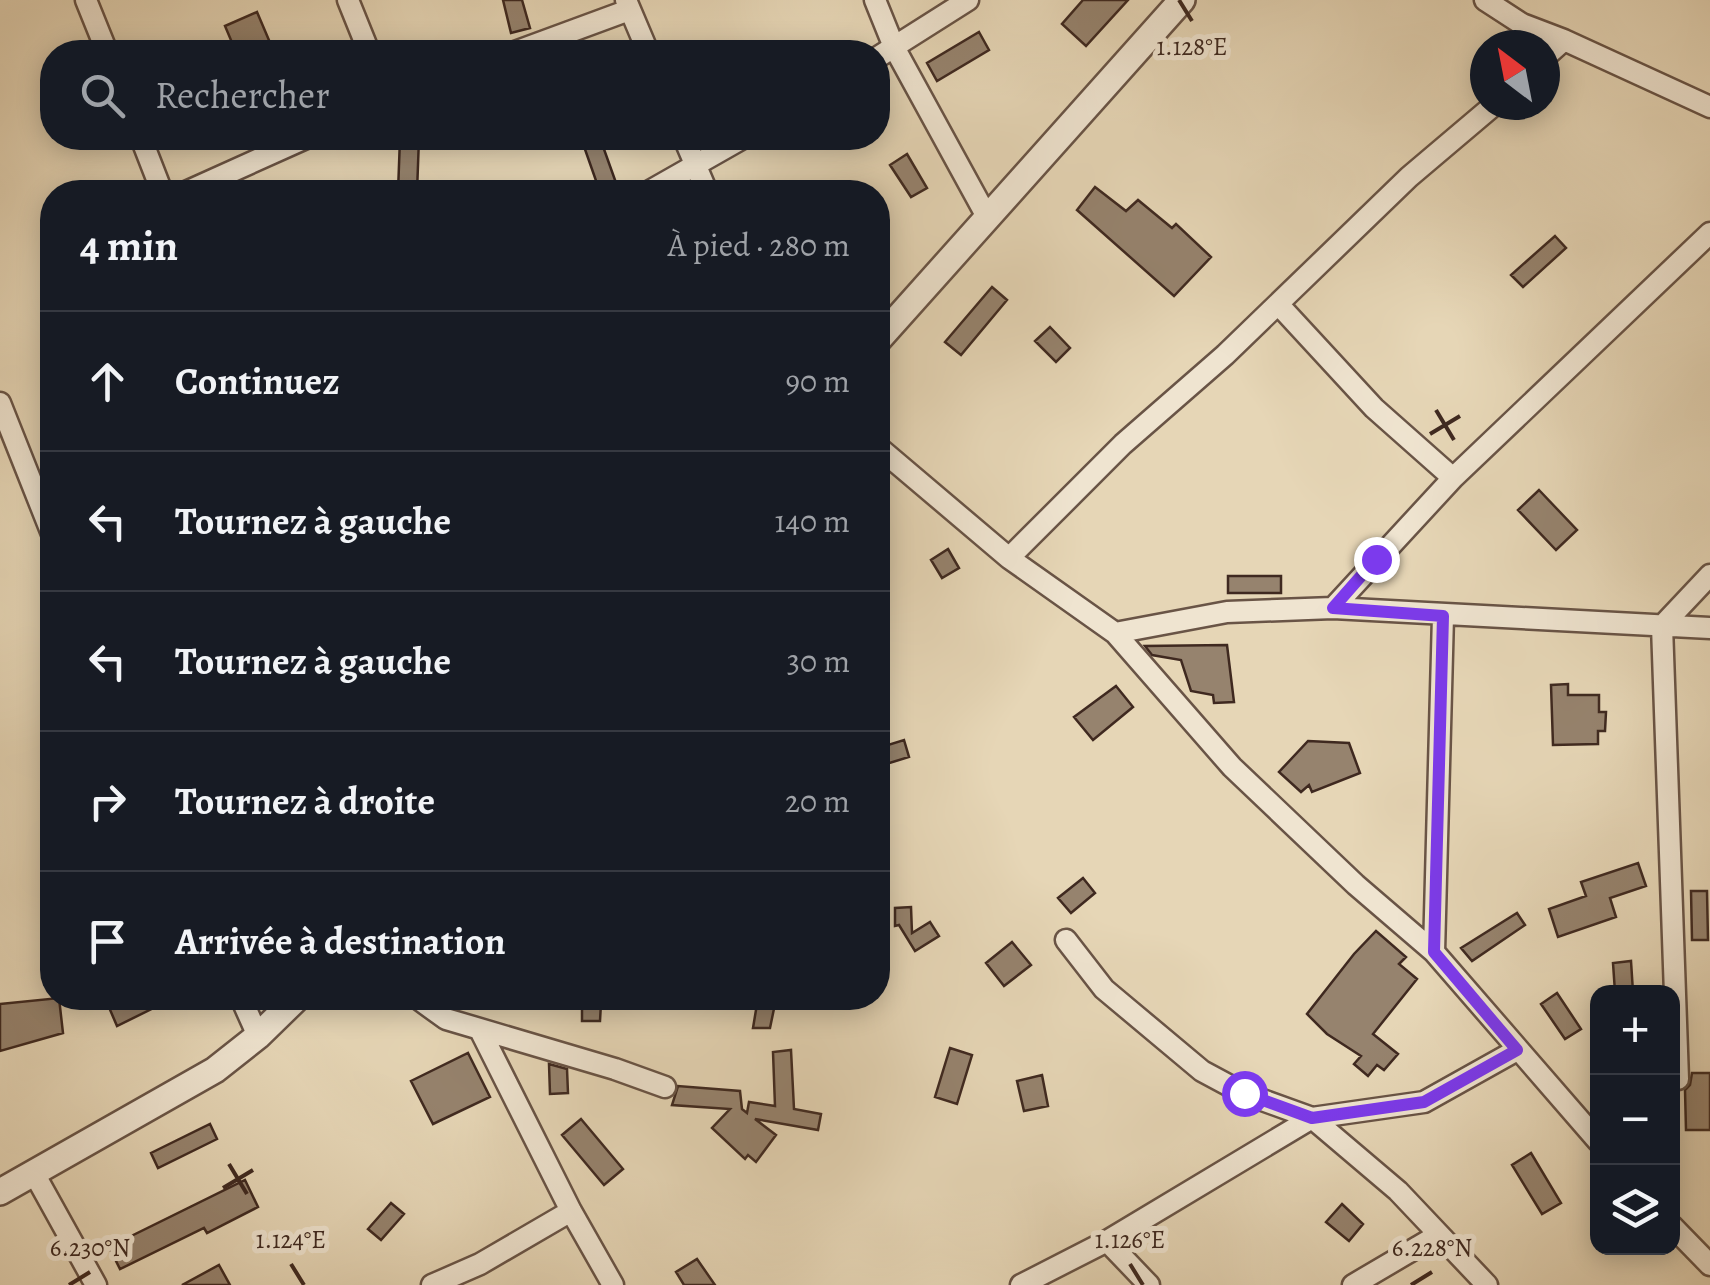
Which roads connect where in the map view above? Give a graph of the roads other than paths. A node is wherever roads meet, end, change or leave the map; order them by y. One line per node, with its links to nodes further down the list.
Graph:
1 (86, 0): 8 (street)
2 (348, 0): 9 (street)
3 (875, 0): 12 (street)
4 (968, 0): 15 (street)
5 (1182, 0): 28 (street)
6 (1485, 0): 13 (street)
7 (627, 5): 10 (street); 11 (street)
8 (102, 40)
9 (364, 40)
10 (544, 40)
11 (643, 40)
12 (883, 40)
13 (1564, 40): 14 (street); 17 (street)
14 (1560, 44)
15 (890, 49)
16 (890, 59): 28 (street)
17 (1710, 108)
18 (1476, 120): 30 (street)
19 (145, 150): 24 (street)
20 (279, 150): 25 (street)
21 (689, 150): 23 (street)
22 (723, 150): 23 (street)
23 (696, 166): 26 (street); 27 (street)
24 (157, 180)
25 (213, 180)
26 (670, 180)
27 (702, 180)
28 (986, 215): 31 (street)
29 (1710, 233): 34 (street)
30 (1278, 304): 34 (street); 36 (street)
31 (890, 326)
32 (0, 403): 35 (street)
33 (890, 457): 36 (street)
34 (1453, 478): 38 (street)
35 (40, 504)
36 (1009, 558): 42 (street)
37 (1710, 575): 40 (street)
38 (1333, 608): 39 (street); 42 (street)
39 (1443, 616): 40 (street); 44 (street)
40 (1662, 626): 41 (street); 51 (street)
41 (1710, 628)
42 (1115, 633): 44 (street)
43 (1066, 940): 53 (street)
44 (1434, 952): 50 (street)
45 (246, 1010): 49 (street)
46 (285, 1010): 49 (street)
47 (434, 1010): 48 (street)
48 (481, 1032): 52 (street); 57 (street)
49 (258, 1036): 55 (street)
50 (1517, 1050): 53 (street); 54 (street)
51 (1678, 1075)
52 (665, 1086)
53 (1312, 1118): 59 (street); 60 (street)
54 (1590, 1132)
55 (35, 1175): 56 (street); 62 (street)
56 (0, 1192)
57 (570, 1211): 63 (street); 64 (street)
58 (1680, 1234): 61 (street)
59 (1438, 1235): 67 (street); 68 (street)
60 (1108, 1241): 65 (street); 66 (street)
61 (1710, 1265)
62 (96, 1285)
63 (432, 1285)
64 (613, 1285)
65 (1021, 1285)
66 (1149, 1285)
67 (1353, 1285)
68 (1487, 1285)

